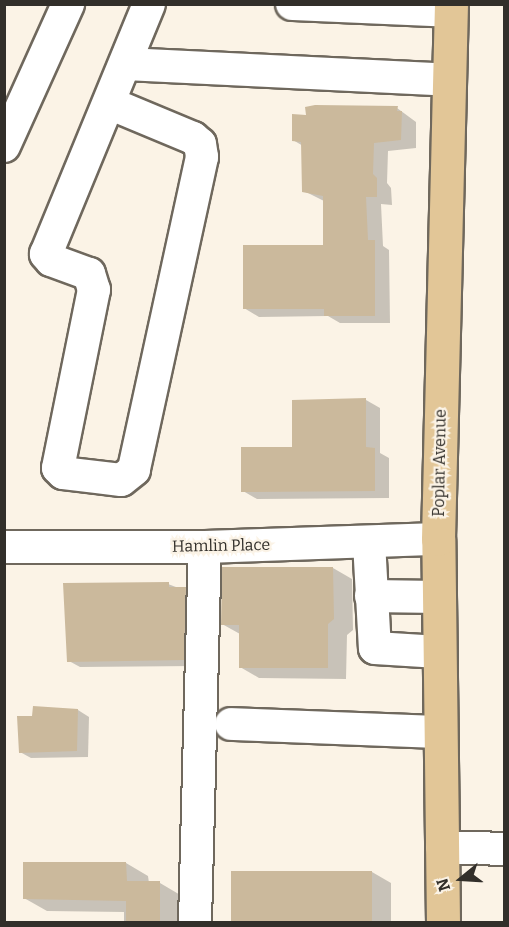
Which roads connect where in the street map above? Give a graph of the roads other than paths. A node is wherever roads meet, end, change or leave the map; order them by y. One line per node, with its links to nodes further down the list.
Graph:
1 (68, 4): 8 (street)
2 (149, 4): 5 (street)
3 (292, 4): 4 (street)
4 (451, 8): 6 (main road, Poplar Avenue)
5 (126, 64): 6 (street); 7 (street)
6 (449, 80): 9 (main road, Poplar Avenue)
7 (110, 103): 7 (street)
8 (5, 145)
9 (438, 539): 10 (street, Hamlin Place); 14 (main road, Poplar Avenue)
10 (369, 542): 12 (street, Hamlin Place); 13 (street)
11 (4, 547): 12 (street, Hamlin Place)
12 (205, 547): 20 (street)
13 (371, 596): 14 (street); 15 (street)
14 (439, 597): 15 (main road, Poplar Avenue)
15 (439, 652): 17 (main road, Poplar Avenue)
16 (231, 724): 17 (street)
17 (441, 732): 18 (main road, Poplar Avenue)
18 (442, 847): 19 (street); 21 (main road, Poplar Avenue)
19 (504, 849)
20 (195, 922)
21 (443, 922)

